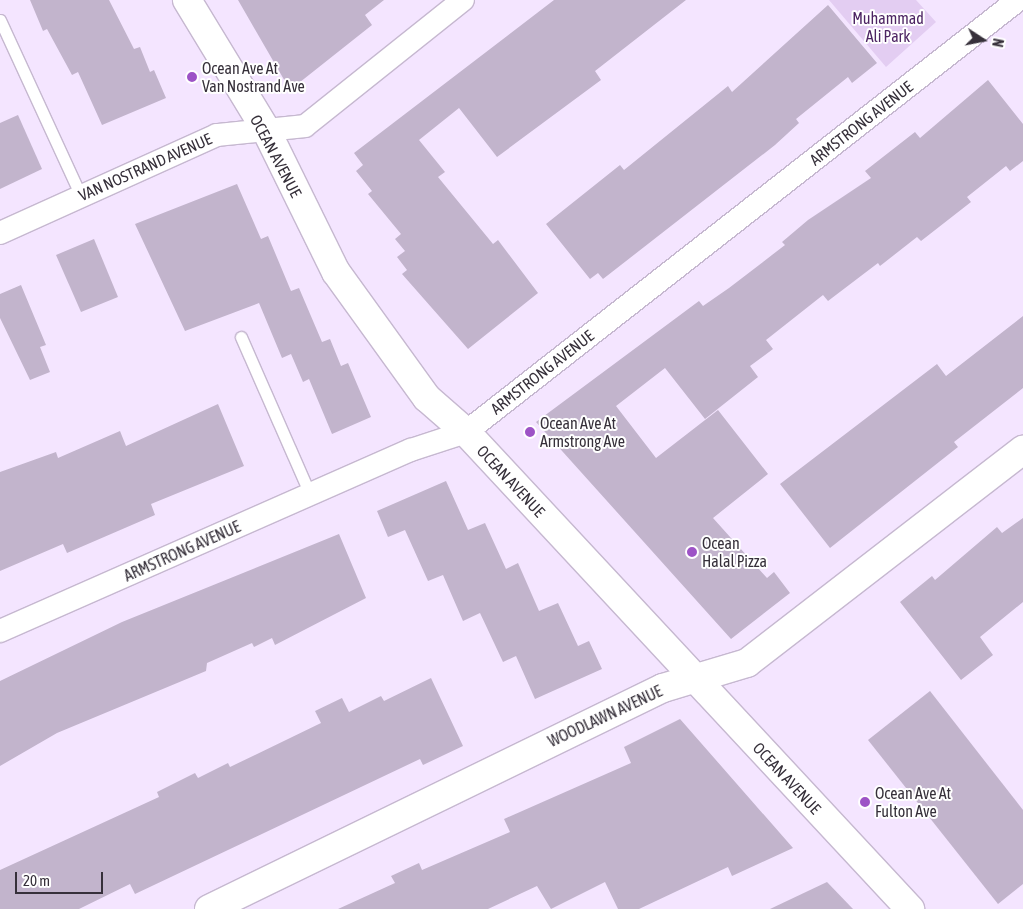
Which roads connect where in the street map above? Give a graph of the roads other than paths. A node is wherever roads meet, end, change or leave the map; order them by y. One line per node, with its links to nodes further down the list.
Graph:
1 (186, 0): 5 (street, OCEAN AVENUE)
2 (463, 0): 5 (street, VAN NOSTRAND AVENUE)
3 (1018, 0): 9 (street, ARMSTRONG AVENUE)
4 (0, 20): 6 (lane)
5 (266, 130): 6 (street, VAN NOSTRAND AVENUE); 9 (street, OCEAN AVENUE)
6 (81, 196): 7 (street, VAN NOSTRAND AVENUE)
7 (0, 232)
8 (241, 337): 11 (lane)
9 (466, 432): 11 (street, ARMSTRONG AVENUE); 13 (street, OCEAN AVENUE)
10 (1023, 450): 13 (street, WOODLAWN AVENUE)
11 (310, 494): 12 (street, ARMSTRONG AVENUE)
12 (0, 631)
13 (695, 680): 14 (street, WOODLAWN AVENUE); 15 (street, OCEAN AVENUE)
14 (209, 909)
15 (910, 909)

